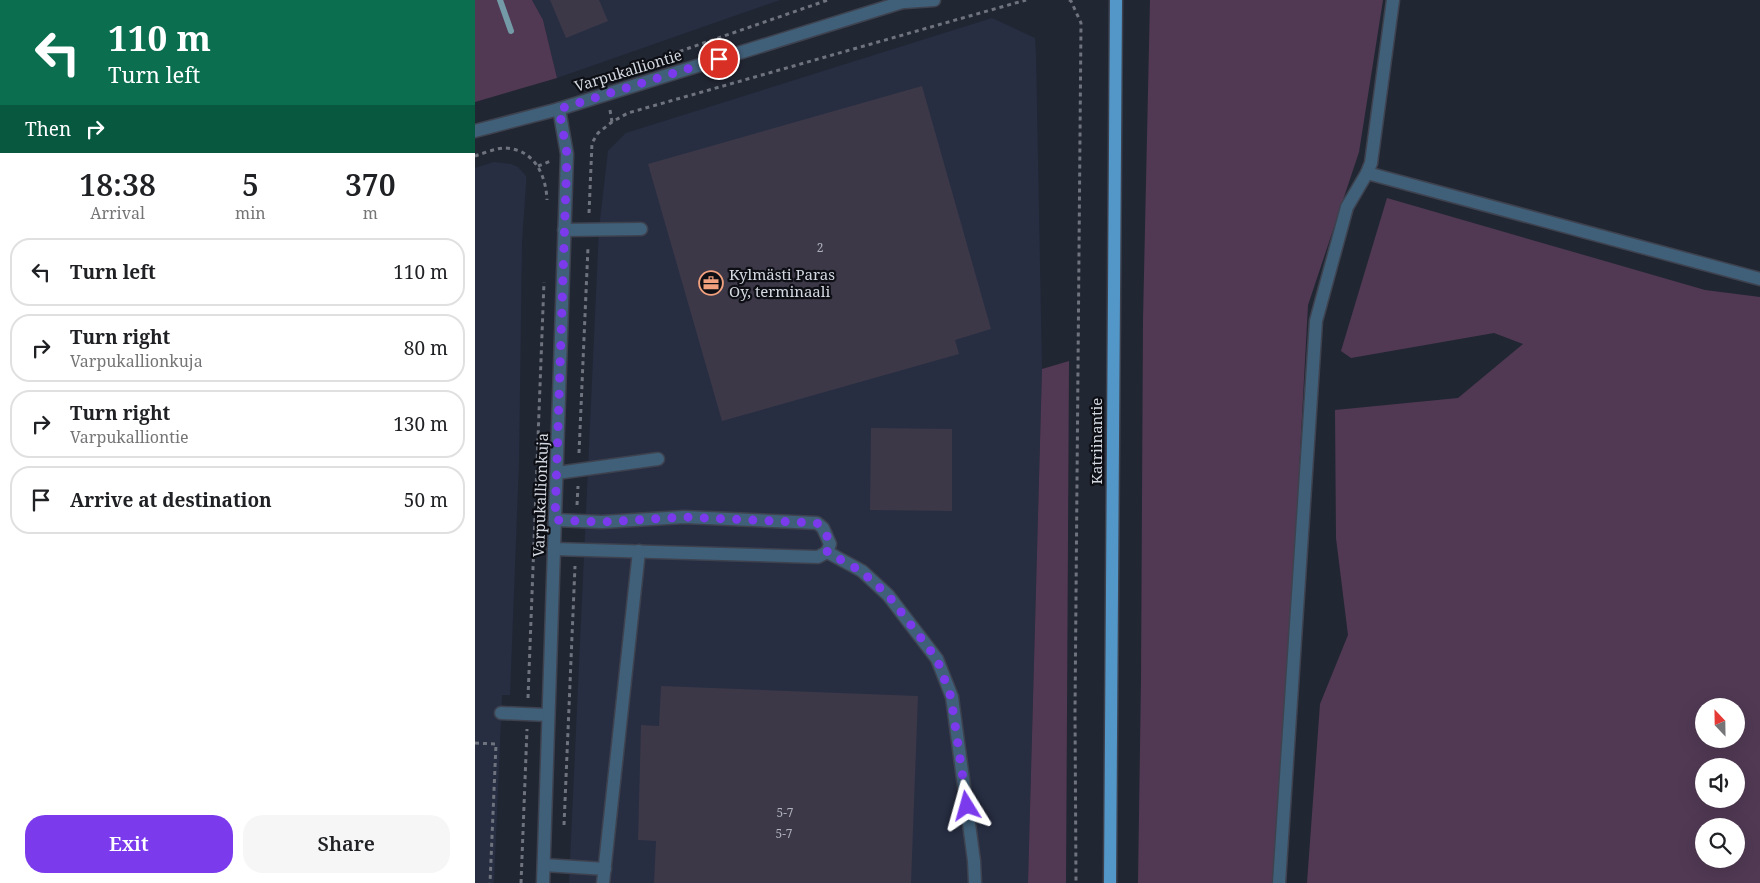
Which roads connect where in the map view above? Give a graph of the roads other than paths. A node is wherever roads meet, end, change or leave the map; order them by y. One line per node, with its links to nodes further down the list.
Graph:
1 (935, 0): 4 (street, Varpukalliontie)
2 (1116, 0): 24 (main road, Katriinantie)
3 (1393, 0): 7 (street)
4 (907, 1): 5 (street, Varpukalliontie)
5 (559, 109): 6 (street, Varpukalliontie); 9 (street, Varpukallionkuja)
6 (475, 131)
7 (1367, 173): 10 (street); 25 (street)
8 (641, 229): 9 (street)
9 (564, 230): 12 (street, Varpukallionkuja)
10 (1760, 279)
11 (658, 458): 12 (street)
12 (557, 473): 13 (street, Varpukallionkuja)
13 (555, 520): 14 (street, Varpukallionkuja); 16 (street)
14 (554, 549): 15 (street); 18 (street, Varpukallionkuja)
15 (639, 551): 16 (street); 20 (street)
16 (827, 552): 23 (street)
17 (501, 713): 18 (street)
18 (549, 715): 19 (street, Varpukallionkuja)
19 (544, 865): 20 (street); 21 (street, Varpukallionkuja)
20 (605, 869): 22 (street)
21 (543, 883)
22 (603, 883)
23 (975, 883)
24 (1110, 883)
25 (1279, 883)

